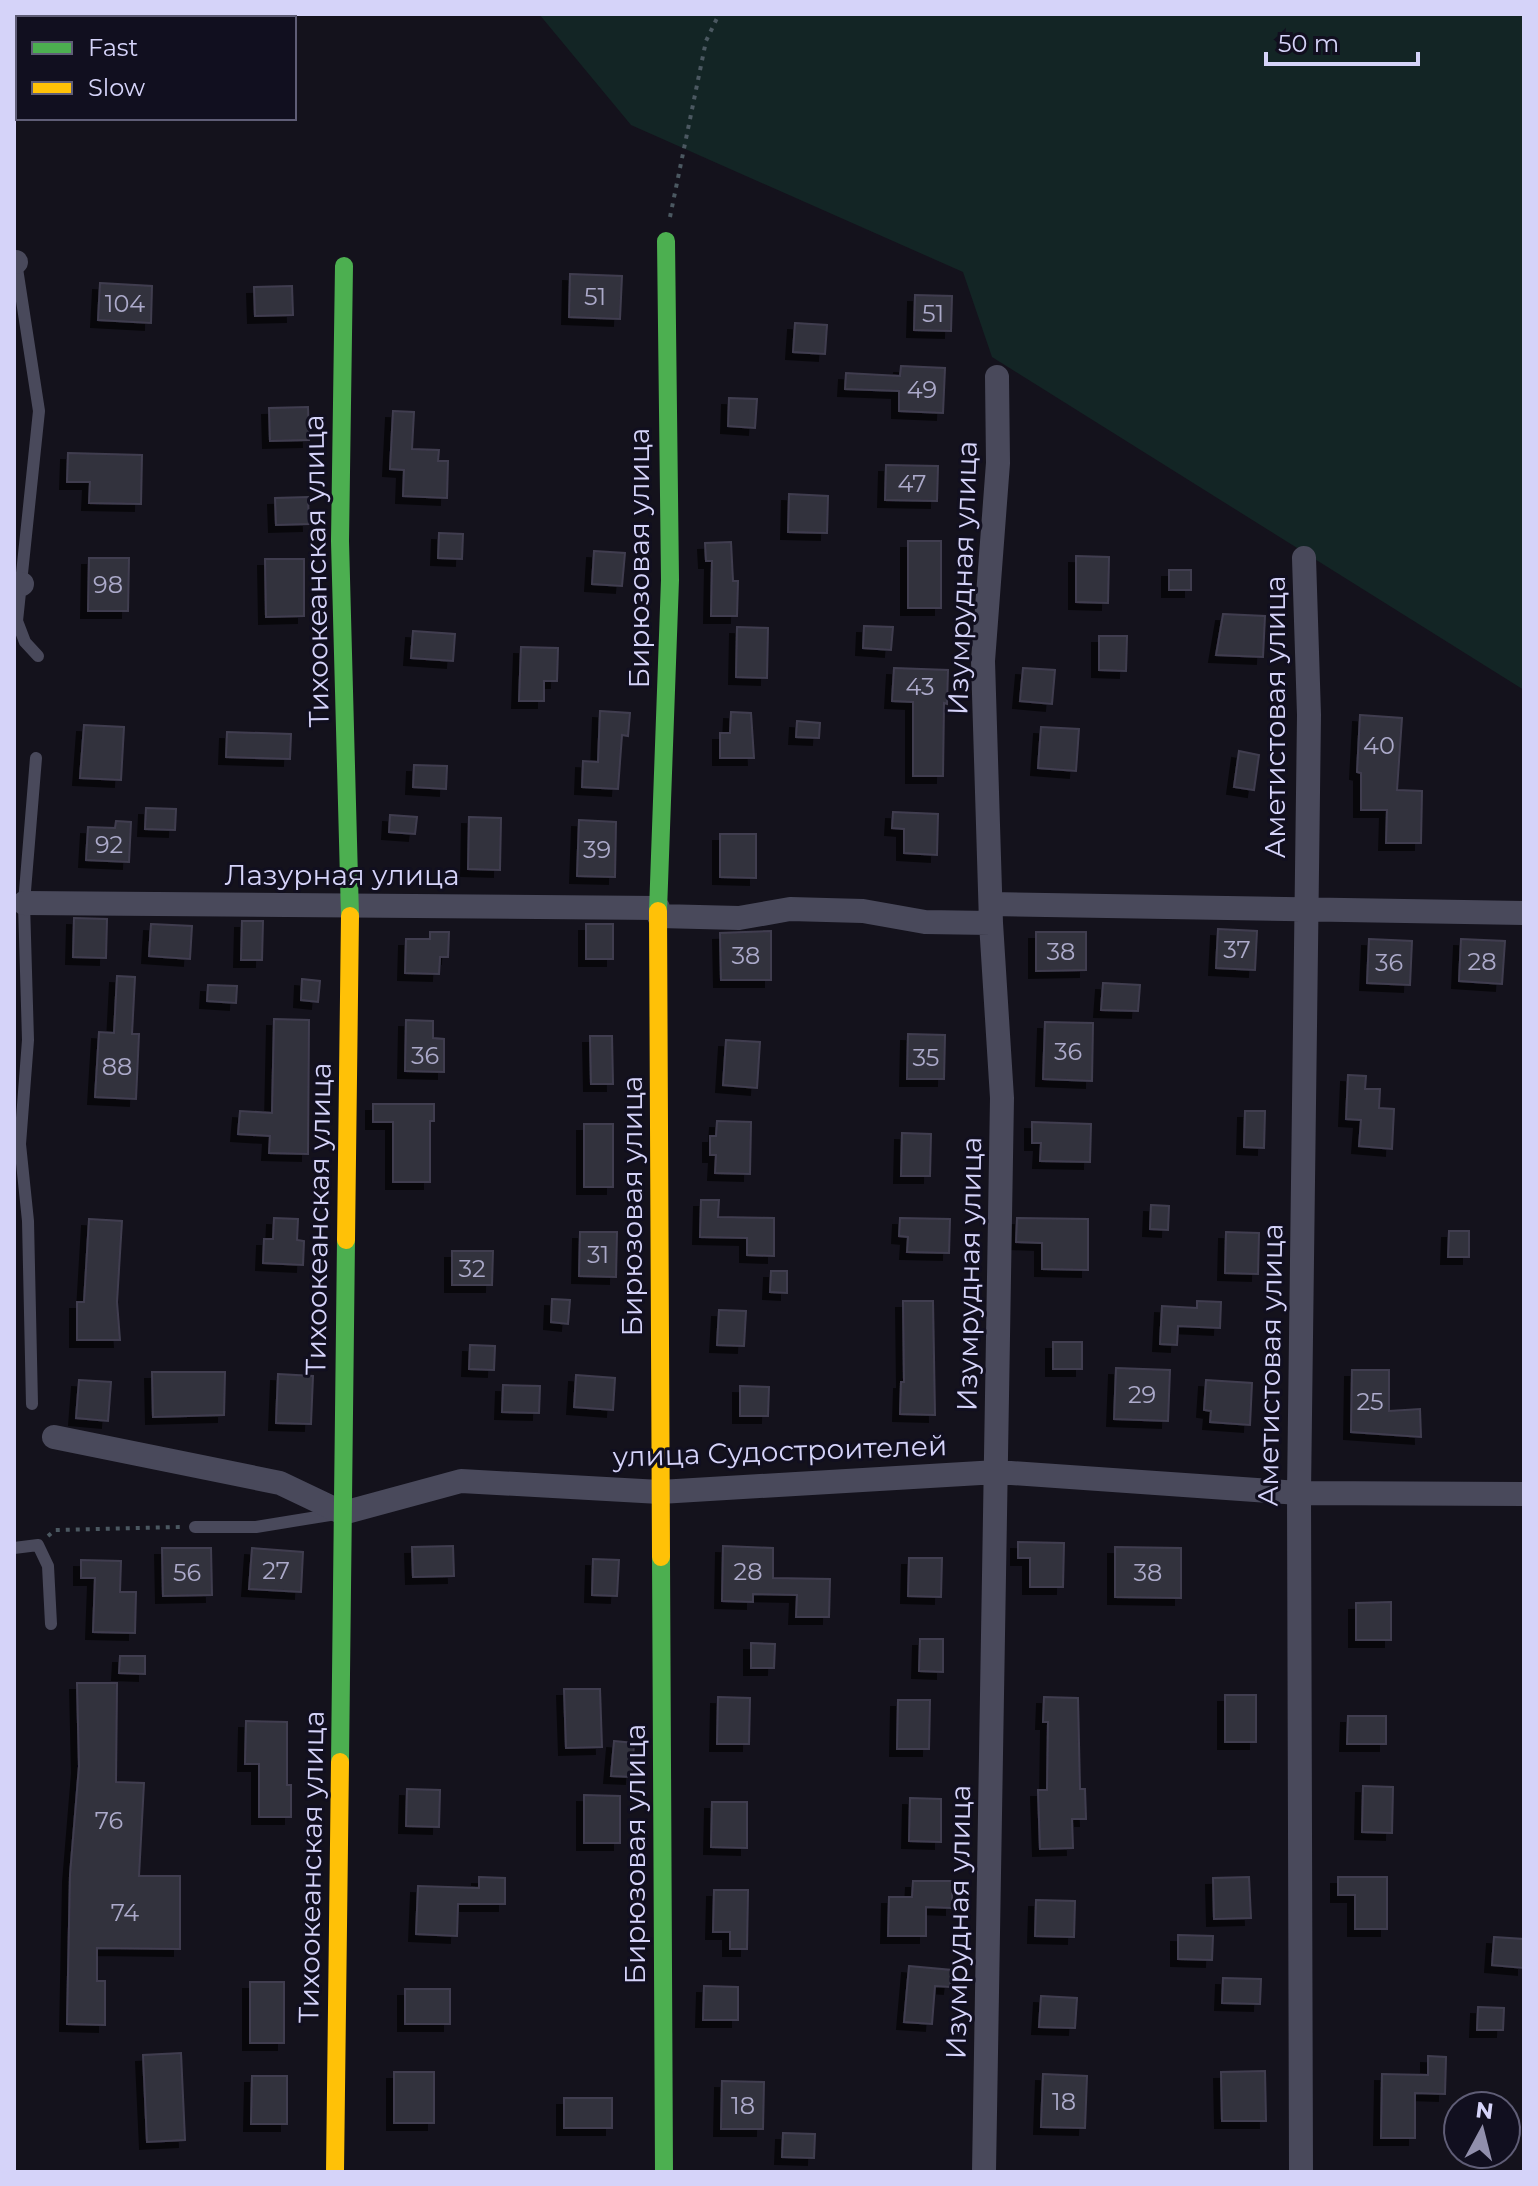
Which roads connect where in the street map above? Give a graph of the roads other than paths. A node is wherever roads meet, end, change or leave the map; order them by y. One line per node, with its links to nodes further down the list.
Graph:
1 (666, 241): 12 (street, Бирюзовая улица)
2 (15, 262): 6 (lane)
3 (344, 266): 10 (street, Тихоокеанская улица)
4 (997, 377): 14 (street, Изумрудная улица)
5 (1304, 558): 11 (street, Аметистовая улица)
6 (18, 584): 7 (lane)
7 (38, 656)
8 (36, 758): 9 (lane)
9 (24, 903): 10 (street, Лазурная улица); 15 (lane)
10 (350, 904): 12 (street, Лазурная улица); 22 (street, Тихоокеанская улица)
11 (1305, 911): 13 (street, Лазурная улица); 14 (street, Лазурная улица); 20 (street, Аметистовая улица)
12 (658, 912): 14 (street, Лазурная улица); 19 (street, Бирюзовая улица)
13 (1524, 913)
14 (991, 914): 18 (street, Изумрудная улица)
15 (17, 1146): 16 (lane)
16 (32, 1404)
17 (54, 1437): 22 (street)
18 (997, 1472): 19 (street, улица Судостроителей); 20 (street, улица Судостроителей); 28 (street, Изумрудная улица)
19 (660, 1492): 22 (street, улица Судостроителей); 27 (street, Бирюзовая улица)
20 (1299, 1493): 21 (street, улица Судостроителей); 29 (street, Аметистовая улица)
21 (1524, 1494)
22 (343, 1513): 23 (lane); 26 (street, Тихоокеанская улица)
23 (195, 1527)
24 (14, 1548): 25 (lane)
25 (51, 1624)
26 (335, 2172)
27 (664, 2172)
28 (984, 2172)
29 (1301, 2172)

